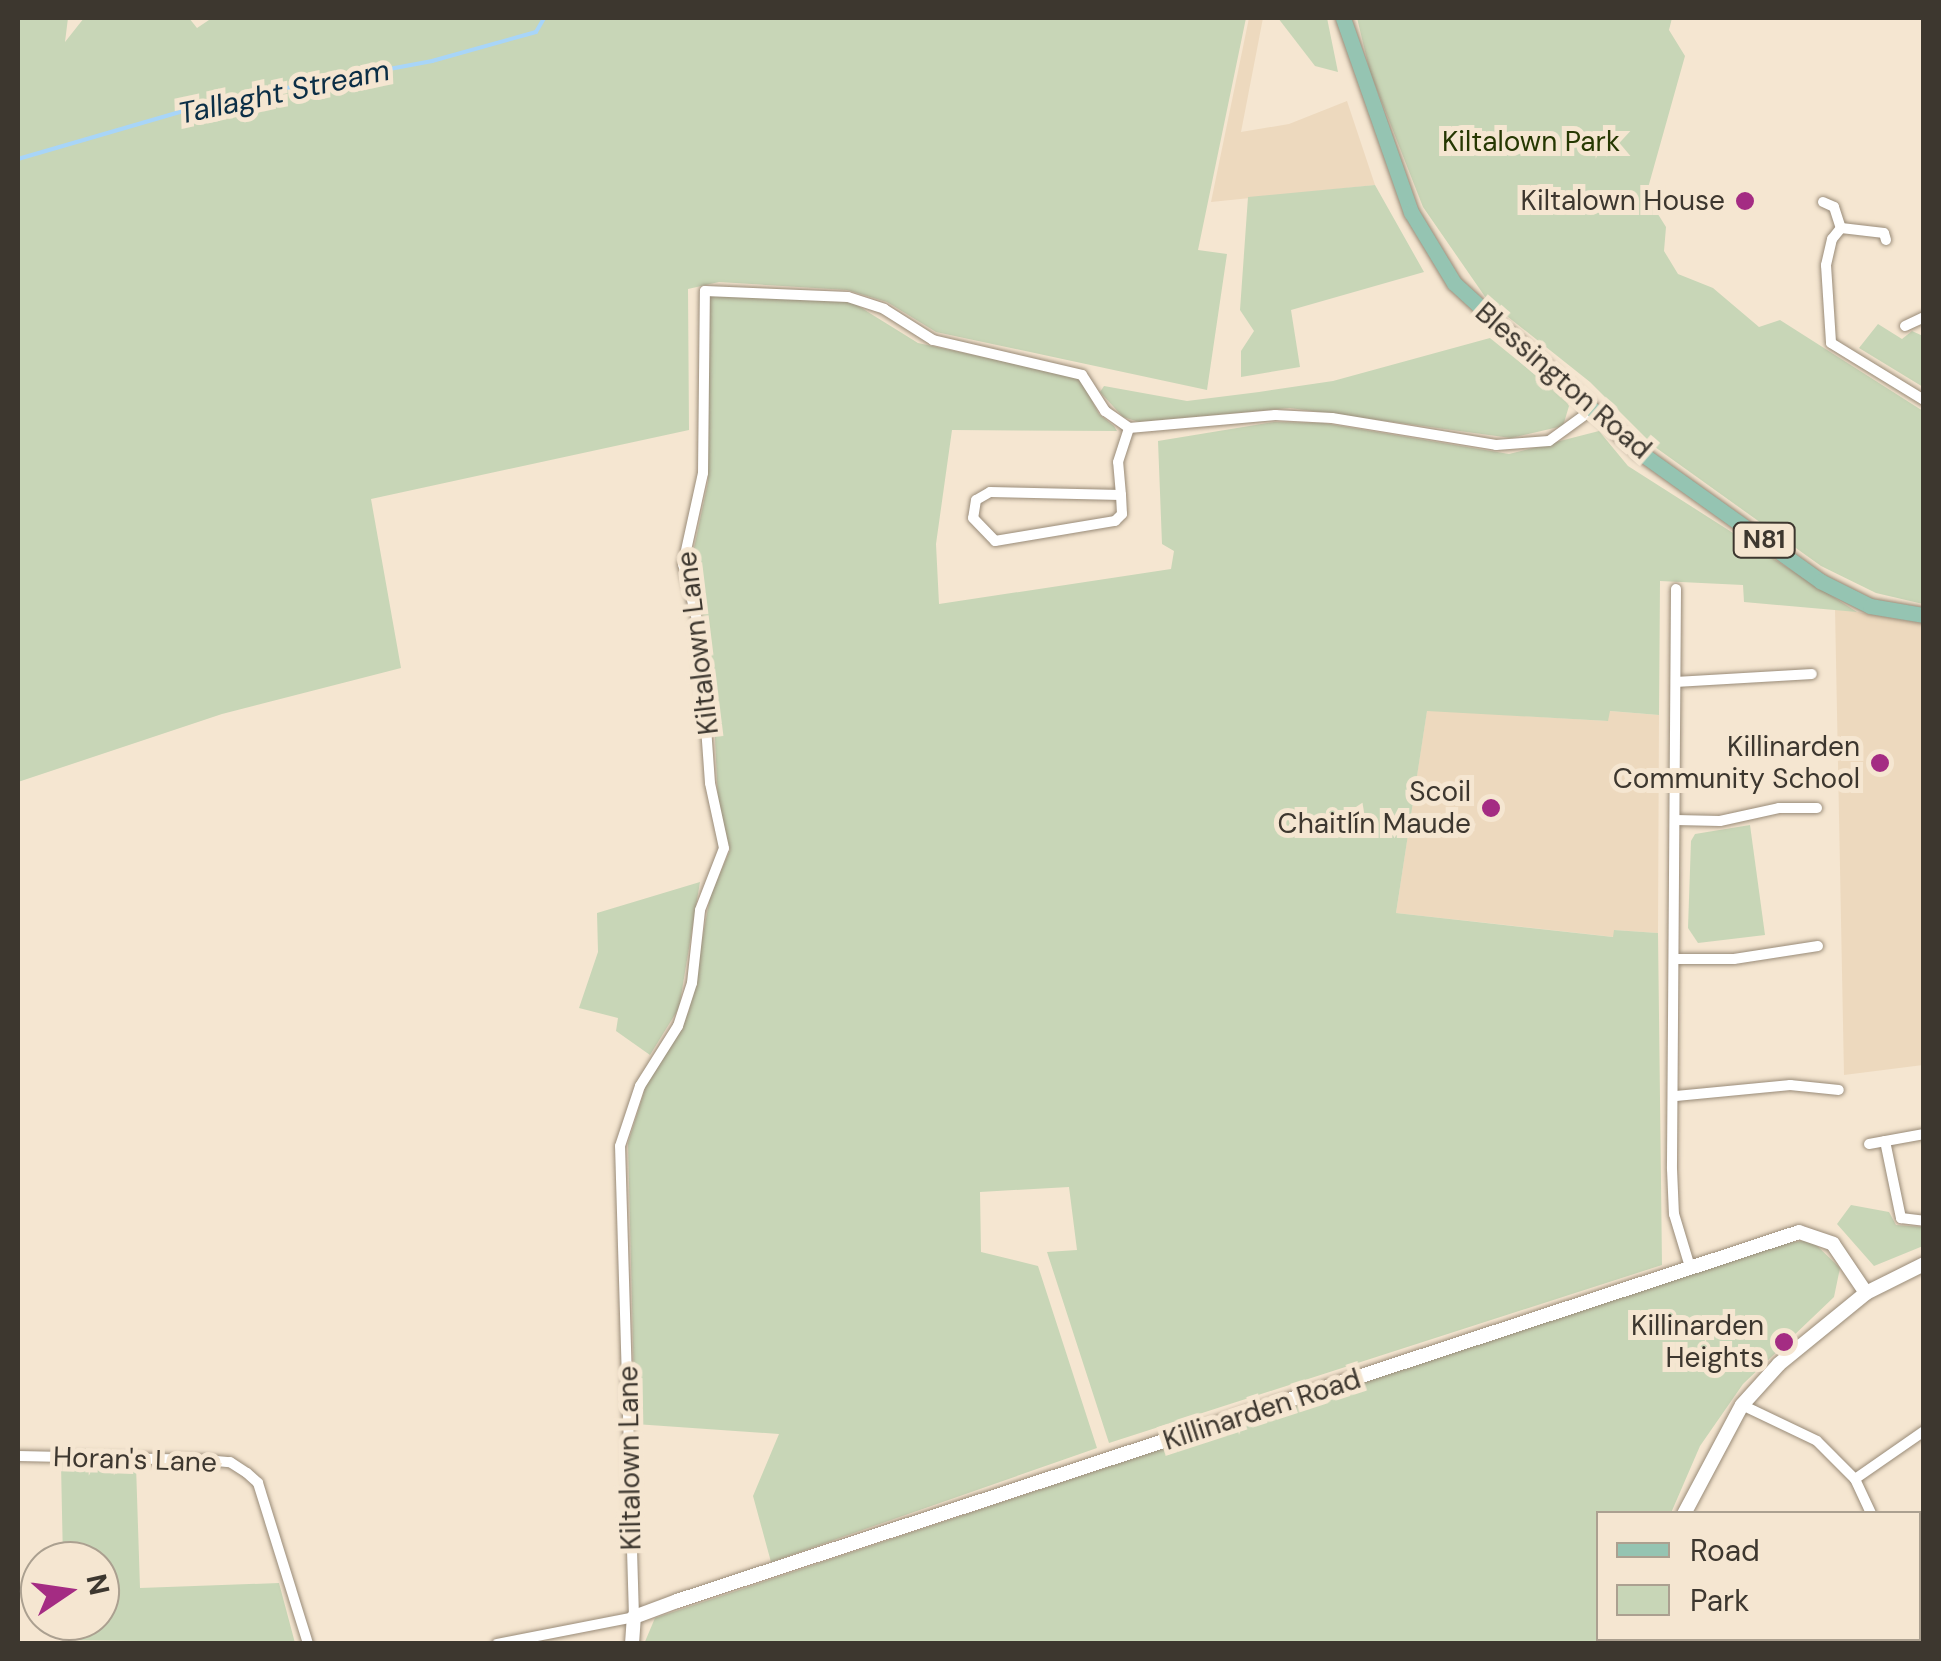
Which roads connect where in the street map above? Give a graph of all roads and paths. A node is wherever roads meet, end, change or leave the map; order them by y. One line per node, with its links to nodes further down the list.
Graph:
1 (1343, 18): 8 (main road, Blessington Road / N81)
2 (1822, 202): 3 (street)
3 (1842, 228): 4 (street); 7 (street)
4 (1886, 240)
5 (1924, 317): 6 (street)
6 (1905, 326)
7 (1924, 400)
8 (1593, 409): 9 (street); 12 (main road, Blessington Road / N81)
9 (1129, 428): 10 (street); 34 (street, Kiltalown Lane)
10 (1121, 495): 10 (street)
11 (1676, 589): 14 (street)
12 (1924, 615)
13 (1812, 674): 14 (street)
14 (1676, 682): 16 (street)
15 (1817, 808): 16 (street)
16 (1676, 820): 18 (street)
17 (1818, 946): 18 (street)
18 (1676, 959): 20 (street)
19 (1840, 1090): 20 (street)
20 (1676, 1096): 26 (street)
21 (1924, 1134): 22 (street)
22 (1885, 1141): 23 (street); 24 (street)
23 (1869, 1144)
24 (1924, 1221)
25 (1924, 1264): 27 (street)
26 (1690, 1266): 27 (street, Killinarden Road); 34 (street, Killinarden Road)
27 (1866, 1294): 28 (street)
28 (1742, 1405): 31 (street); 32 (street)
29 (1924, 1431): 31 (street)
30 (18, 1456): 35 (street, Horan's Lane)
31 (1855, 1479): 33 (street)
32 (1686, 1511)
33 (1870, 1511)
34 (634, 1617): 36 (street); 37 (street)
35 (308, 1644)
36 (497, 1644)
37 (632, 1644)
38 (1698, 1644): 39 (street)
39 (1734, 1644)

